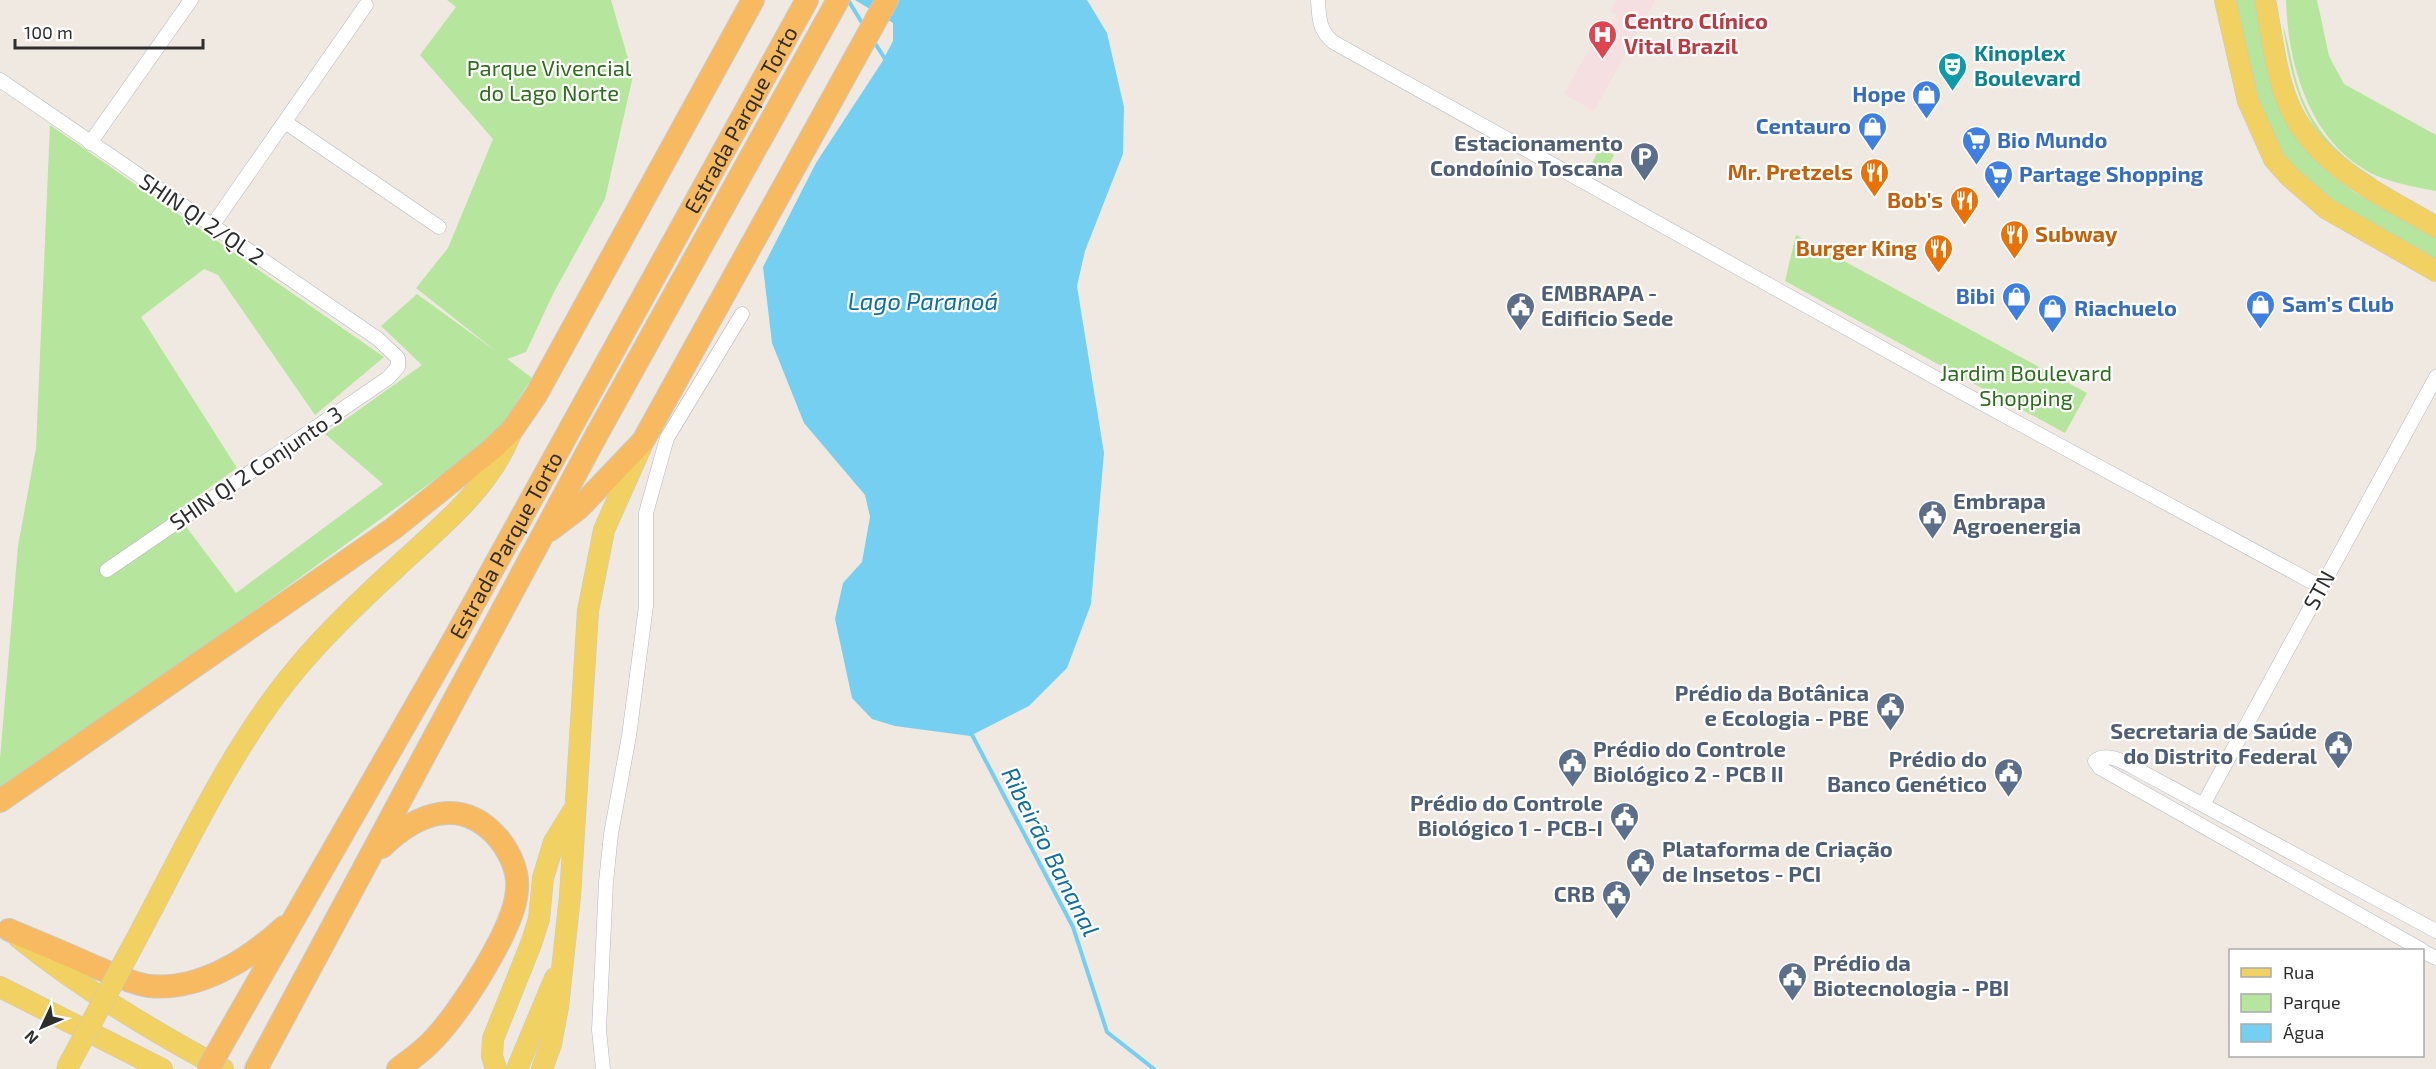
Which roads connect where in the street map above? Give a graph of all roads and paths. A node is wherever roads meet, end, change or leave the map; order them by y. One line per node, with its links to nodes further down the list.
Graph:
1 (191, 0): 12 (street)
2 (753, 0): 20 (highway)
3 (838, 0): 22 (highway, Estrada Parque Torto)
4 (887, 0): 21 (highway)
5 (1318, 0): 24 (street)
6 (2225, 0): 16 (main road)
7 (2265, 0): 15 (main road)
8 (366, 5): 11 (street)
9 (802, 9): 29 (highway, Estrada Parque Torto)
10 (0, 80): 12 (street, SHIN QI 2/QL 2)
11 (285, 122): 13 (street); 14 (street)
12 (90, 143): 13 (street, SHIN QI 2/QL 2)
13 (212, 226): 18 (street, SHIN QI 2/QL 2)
14 (439, 227)
15 (2436, 227)
16 (2436, 271)
17 (742, 314): 44 (street)
18 (399, 362): 23 (street, SHIN QI 2 Conjunto 3)
19 (2436, 377): 24 (street, STN)
20 (512, 430): 25 (highway); 35 (main road, bridge)
21 (644, 441): 22 (highway); 27 (main road)
22 (544, 535): 28 (highway, Estrada Parque Torto)
23 (107, 570)
24 (2321, 587): 26 (street, STN)
25 (0, 801)
26 (2204, 803): 31 (street); 32 (street)
27 (575, 808): 33 (main road); 41 (main road)
28 (368, 861): 39 (highway, Estrada Parque Torto); 40 (highway)
29 (298, 914): 30 (highway); 37 (highway, Estrada Parque Torto, bridge)
30 (4, 927): 38 (main road)
31 (2436, 931)
32 (2418, 949)
33 (564, 958): 42 (main road); 43 (main road)
34 (0, 987): 36 (main road)
35 (67, 1069)
36 (162, 1069)
37 (208, 1069)
38 (223, 1069)
39 (256, 1069)
40 (398, 1069)
41 (496, 1069)
42 (517, 1069)
43 (542, 1069)
44 (603, 1069)

